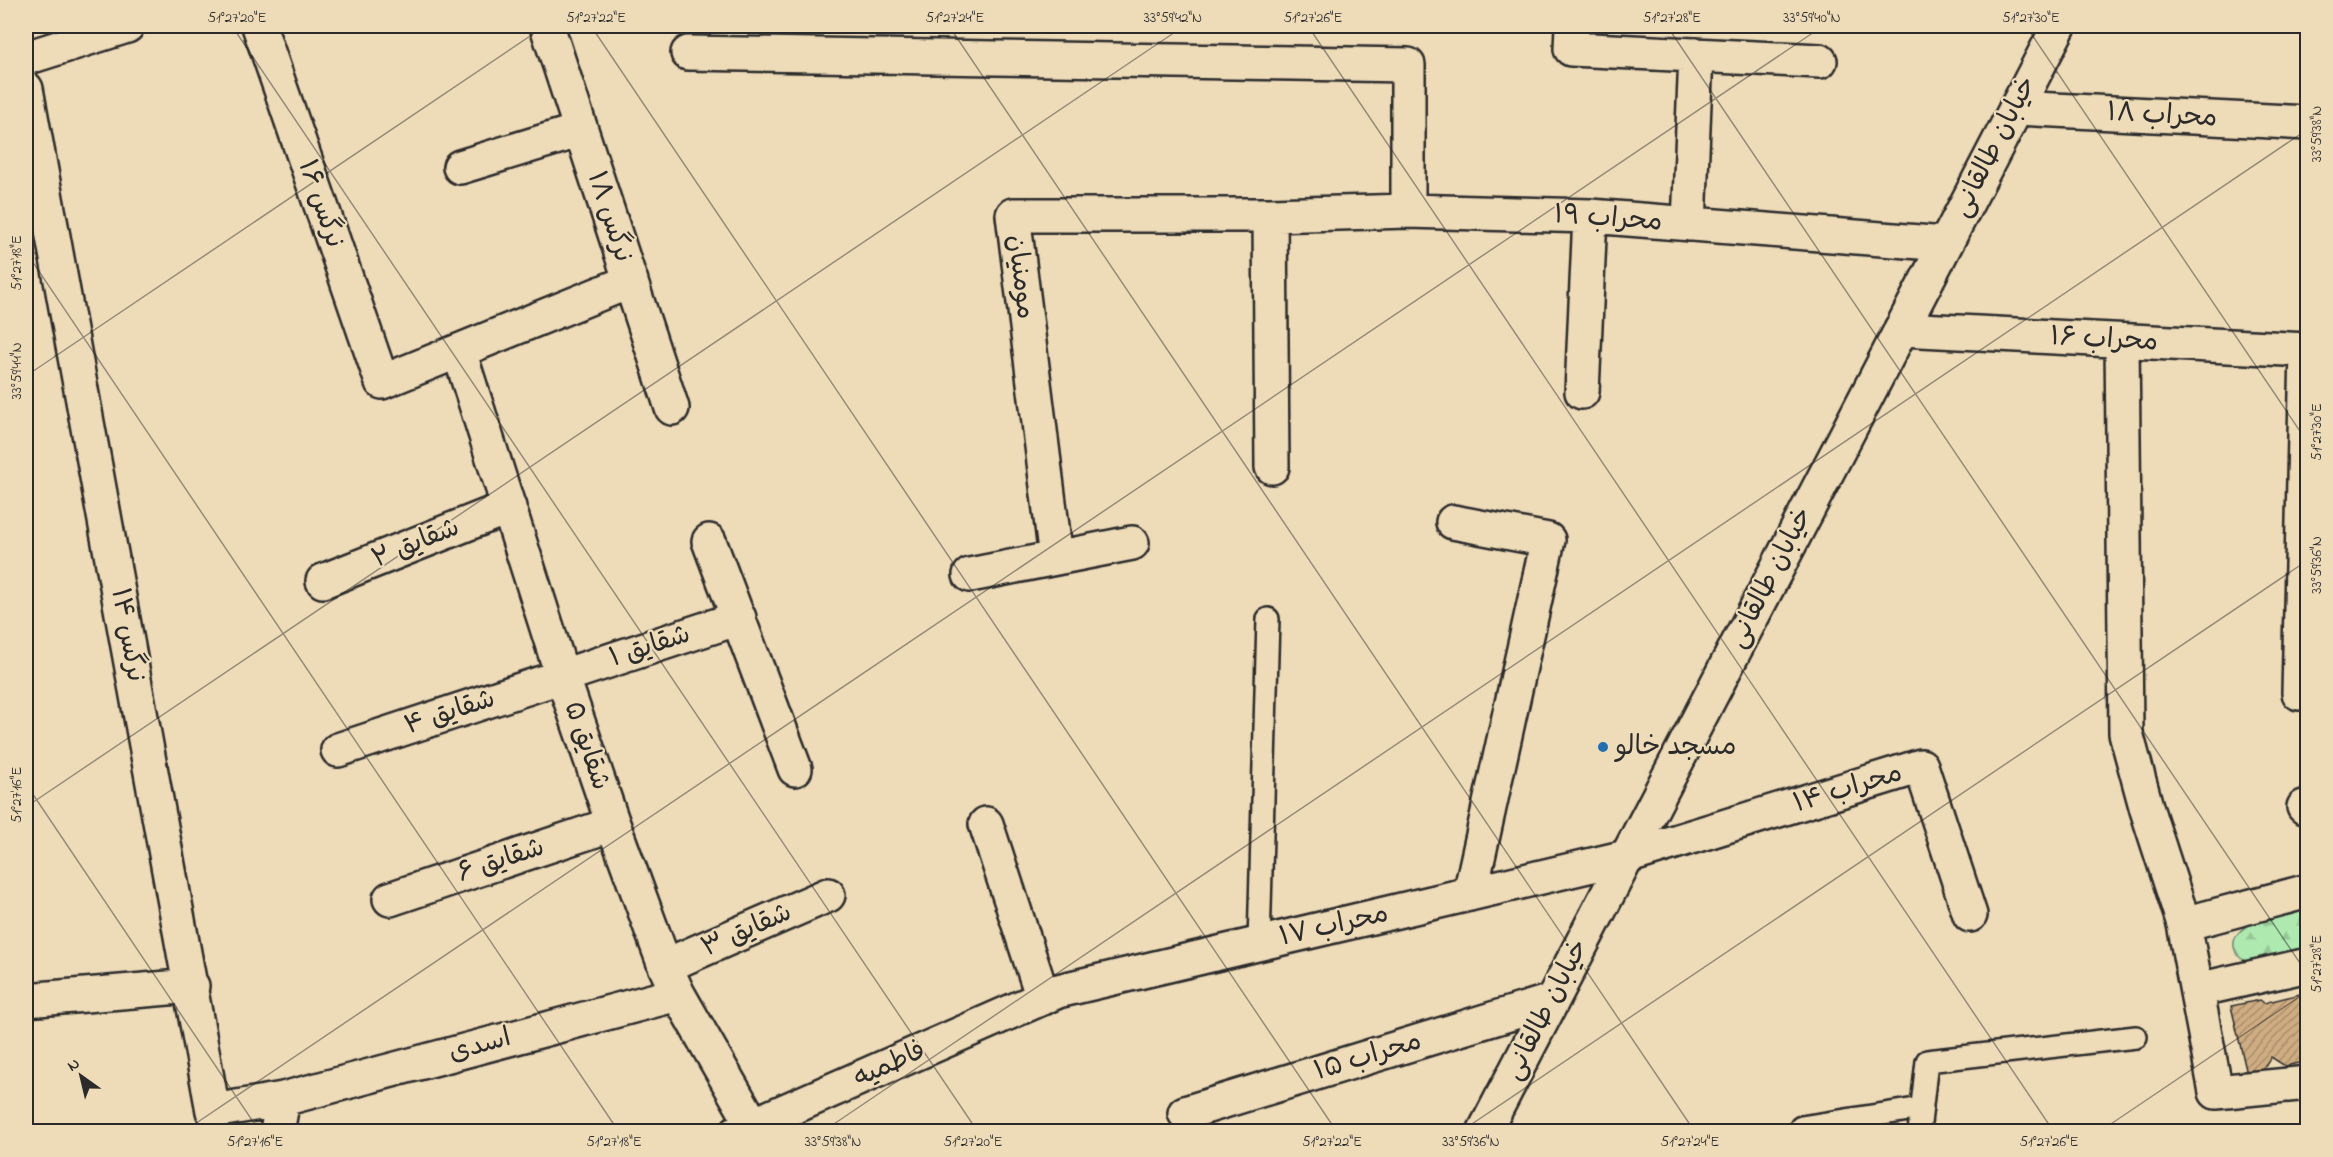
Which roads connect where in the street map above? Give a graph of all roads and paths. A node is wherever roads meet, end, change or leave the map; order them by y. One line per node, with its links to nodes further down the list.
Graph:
1 (127, 26): 8 (street)
2 (259, 26): 24 (street, نرگس ۱۶)
3 (547, 26): 13 (street, نرگس ۱۸)
4 (1572, 26): 7 (street)
5 (2059, 26): 11 (street, خیابان طالقانی)
6 (688, 53): 15 (street)
7 (1696, 55): 9 (street); 18 (street)
8 (26, 58)
9 (1820, 61)
10 (26, 89): 53 (street, نرگس ۱۴)
11 (2016, 108): 12 (street, محراب ۱۸); 19 (street, خیابان طالقانی)
12 (2307, 123)
13 (581, 130): 14 (street); 20 (street, نرگس ۱۸)
14 (460, 167)
15 (1408, 211): 16 (street, محراب ۱۹); 17 (street, محراب ۱۹)
16 (1270, 215): 27 (street); 32 (street, مومنیان)
17 (1590, 216): 18 (street, محراب ۱۹); 25 (street)
18 (1689, 224): 19 (street, محراب ۱۹)
19 (1945, 244): 21 (street, خیابان طالقانی)
20 (631, 281): 24 (street); 26 (street, نرگس ۱۸)
21 (1901, 329): 22 (street, محراب ۱۶); 43 (street, خیابان طالقانی)
22 (2122, 341): 23 (street, محراب ۱۶); 49 (street)
23 (2307, 350): 38 (street)
24 (459, 351): 28 (street, شقایق ۵)
25 (1582, 392)
26 (672, 408)
27 (1272, 467)
28 (509, 507): 34 (street, شقایق ۲); 37 (street, شقایق ۵)
29 (1453, 522): 45 (street)
30 (709, 541): 35 (street)
31 (1132, 543): 32 (street)
32 (1056, 558): 33 (street)
33 (970, 575)
34 (323, 581)
35 (738, 618): 37 (street, شقایق ۱); 40 (street)
36 (1268, 619): 50 (lane)
37 (562, 675): 39 (street, شقایق ۴); 41 (street, شقایق ۵)
38 (2299, 693)
39 (338, 750)
40 (795, 769)
41 (613, 824): 47 (street, شقایق ۶); 52 (street, شقایق ۵)
42 (986, 824): 55 (street)
43 (1626, 857): 45 (street, محراب ۱۷); 48 (street, محراب ۱۴); 57 (street, خیابان طالقانی)
44 (2307, 891): 49 (street)
45 (1470, 894): 50 (street, محراب ۱۷)
46 (828, 895): 52 (street, شقایق ۳)
47 (390, 899)
48 (1970, 915)
49 (2184, 924): 54 (street)
50 (1259, 944): 55 (street, محراب ۱۷)
51 (2307, 964): 54 (street)
52 (671, 980): 60 (street, اسدی); 65 (street, شقایق ۵)
53 (192, 986): 56 (street); 60 (street, نرگس ۱۴)
54 (2197, 990): 59 (street)
55 (1043, 998): 63 (street, فاطمیه)
56 (26, 1000)
57 (1551, 1001): 62 (street, محراب ۱۵); 66 (street, خیابان طالقانی)
58 (2136, 1036): 61 (lane)
59 (2307, 1083)
60 (283, 1099): 67 (street)
61 (1922, 1108): 64 (lane); 68 (lane)
62 (1185, 1113)
63 (787, 1121): 65 (street, فاطمیه)
64 (1801, 1127)
65 (745, 1128)
66 (1489, 1130)
67 (277, 1131)
68 (1919, 1131)

